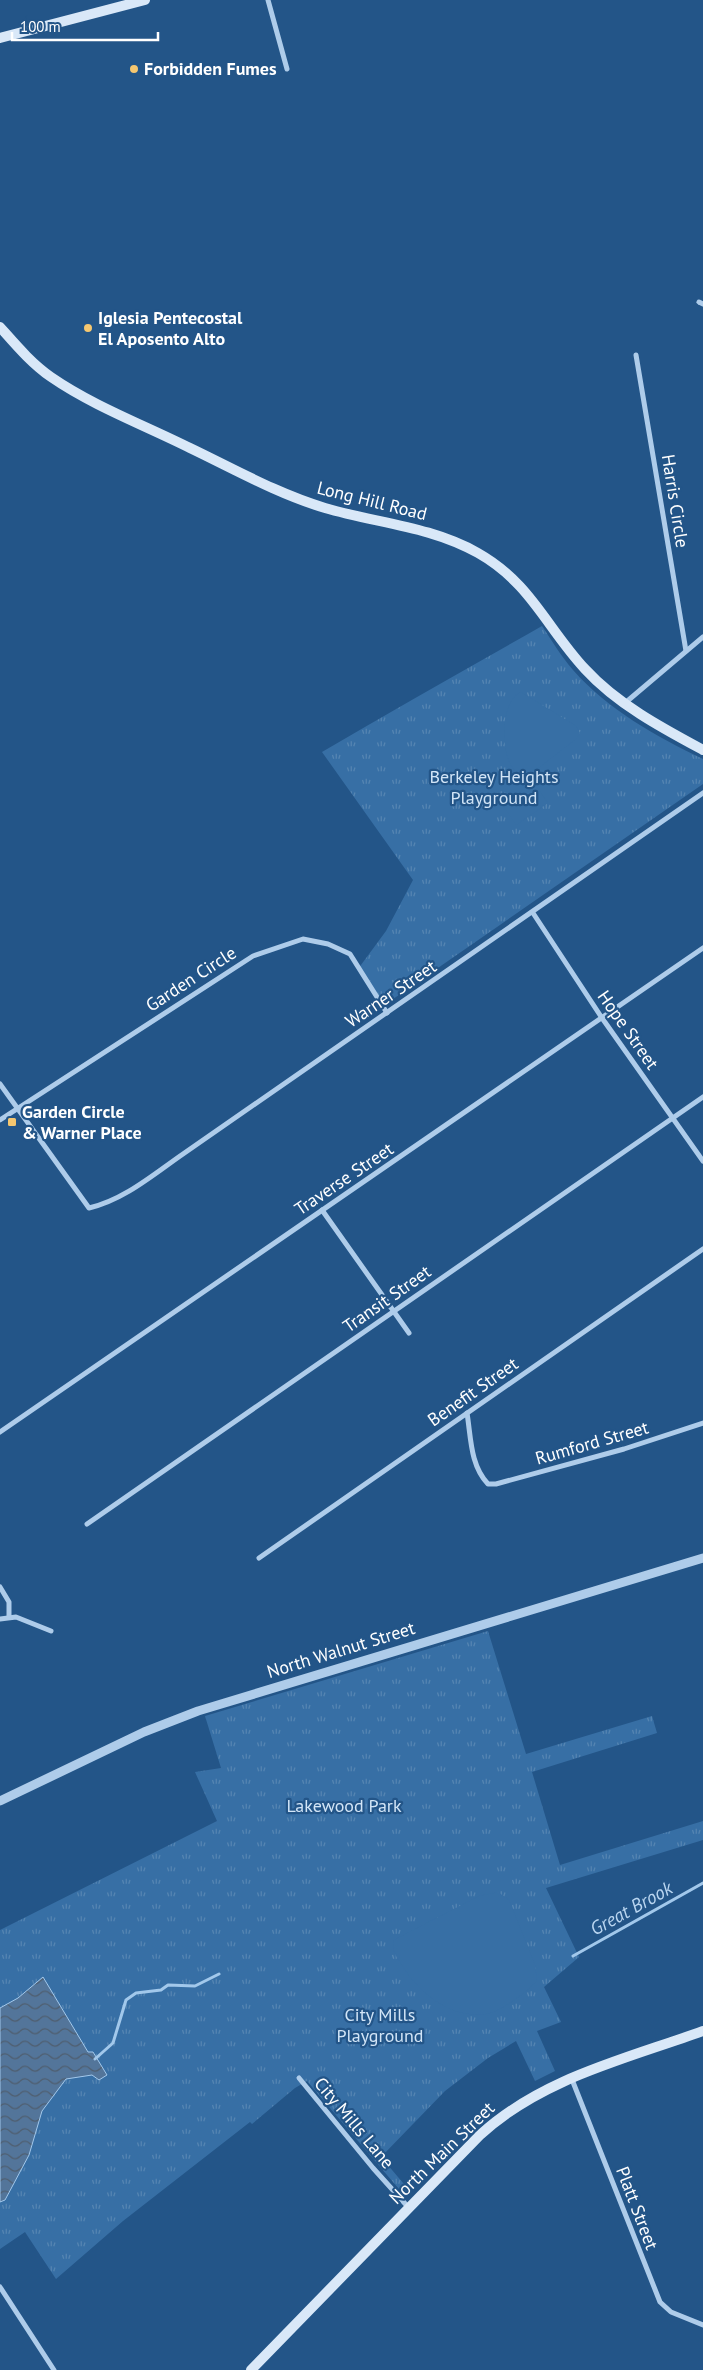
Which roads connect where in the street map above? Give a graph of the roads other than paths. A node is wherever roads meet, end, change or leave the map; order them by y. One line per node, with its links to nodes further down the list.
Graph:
1 (268, 0): 4 (street)
2 (141, 1): 3 (main road)
3 (0, 38)
4 (287, 69)
5 (0, 327): 9 (main road, Long Hill Road)
6 (636, 355): 8 (street, Harris Circle)
7 (703, 637): 8 (street)
8 (686, 651): 9 (street)
9 (625, 703): 10 (main road, Long Hill Road)
10 (703, 750)
11 (703, 793): 12 (street, Warner Street)
12 (533, 913): 14 (street, Warner Street); 15 (street, Hope Street)
13 (703, 948): 15 (street, Traverse Street)
14 (387, 1013): 18 (street, Garden Circle); 18 (street, Warner Street)
15 (602, 1018): 19 (street, Hope Street); 22 (street, Traverse Street)
16 (0, 1084): 18 (street)
17 (703, 1097): 19 (street, Transit Street)
18 (17, 1108): 20 (street, Garden Circle)
19 (673, 1118): 21 (street, Hope Street); 24 (street, Transit Street)
20 (0, 1120)
21 (703, 1162)
22 (322, 1210): 24 (street); 28 (street, Traverse Street)
23 (703, 1250): 26 (street, Benefit Street)
24 (393, 1311): 25 (street); 29 (street, Transit Street)
25 (409, 1333)
26 (466, 1413): 27 (street, Rumford Street); 30 (street, Benefit Street)
27 (703, 1423)
28 (0, 1432)
29 (87, 1524)
30 (259, 1558)
31 (703, 1558): 36 (street, North Walnut Street)
32 (0, 1587): 33 (street)
33 (9, 1616): 34 (street); 35 (street)
34 (0, 1619)
35 (51, 1631)
36 (0, 1801)
37 (703, 2031): 38 (main road, North Main Street)
38 (571, 2077): 40 (main road, North Main Street); 42 (street, Platt Street)
39 (299, 2078): 40 (street, City Mills Lane)
40 (409, 2208): 44 (main road, North Main Street)
41 (0, 2286): 43 (street)
42 (703, 2325)
43 (54, 2370)
44 (251, 2370)

